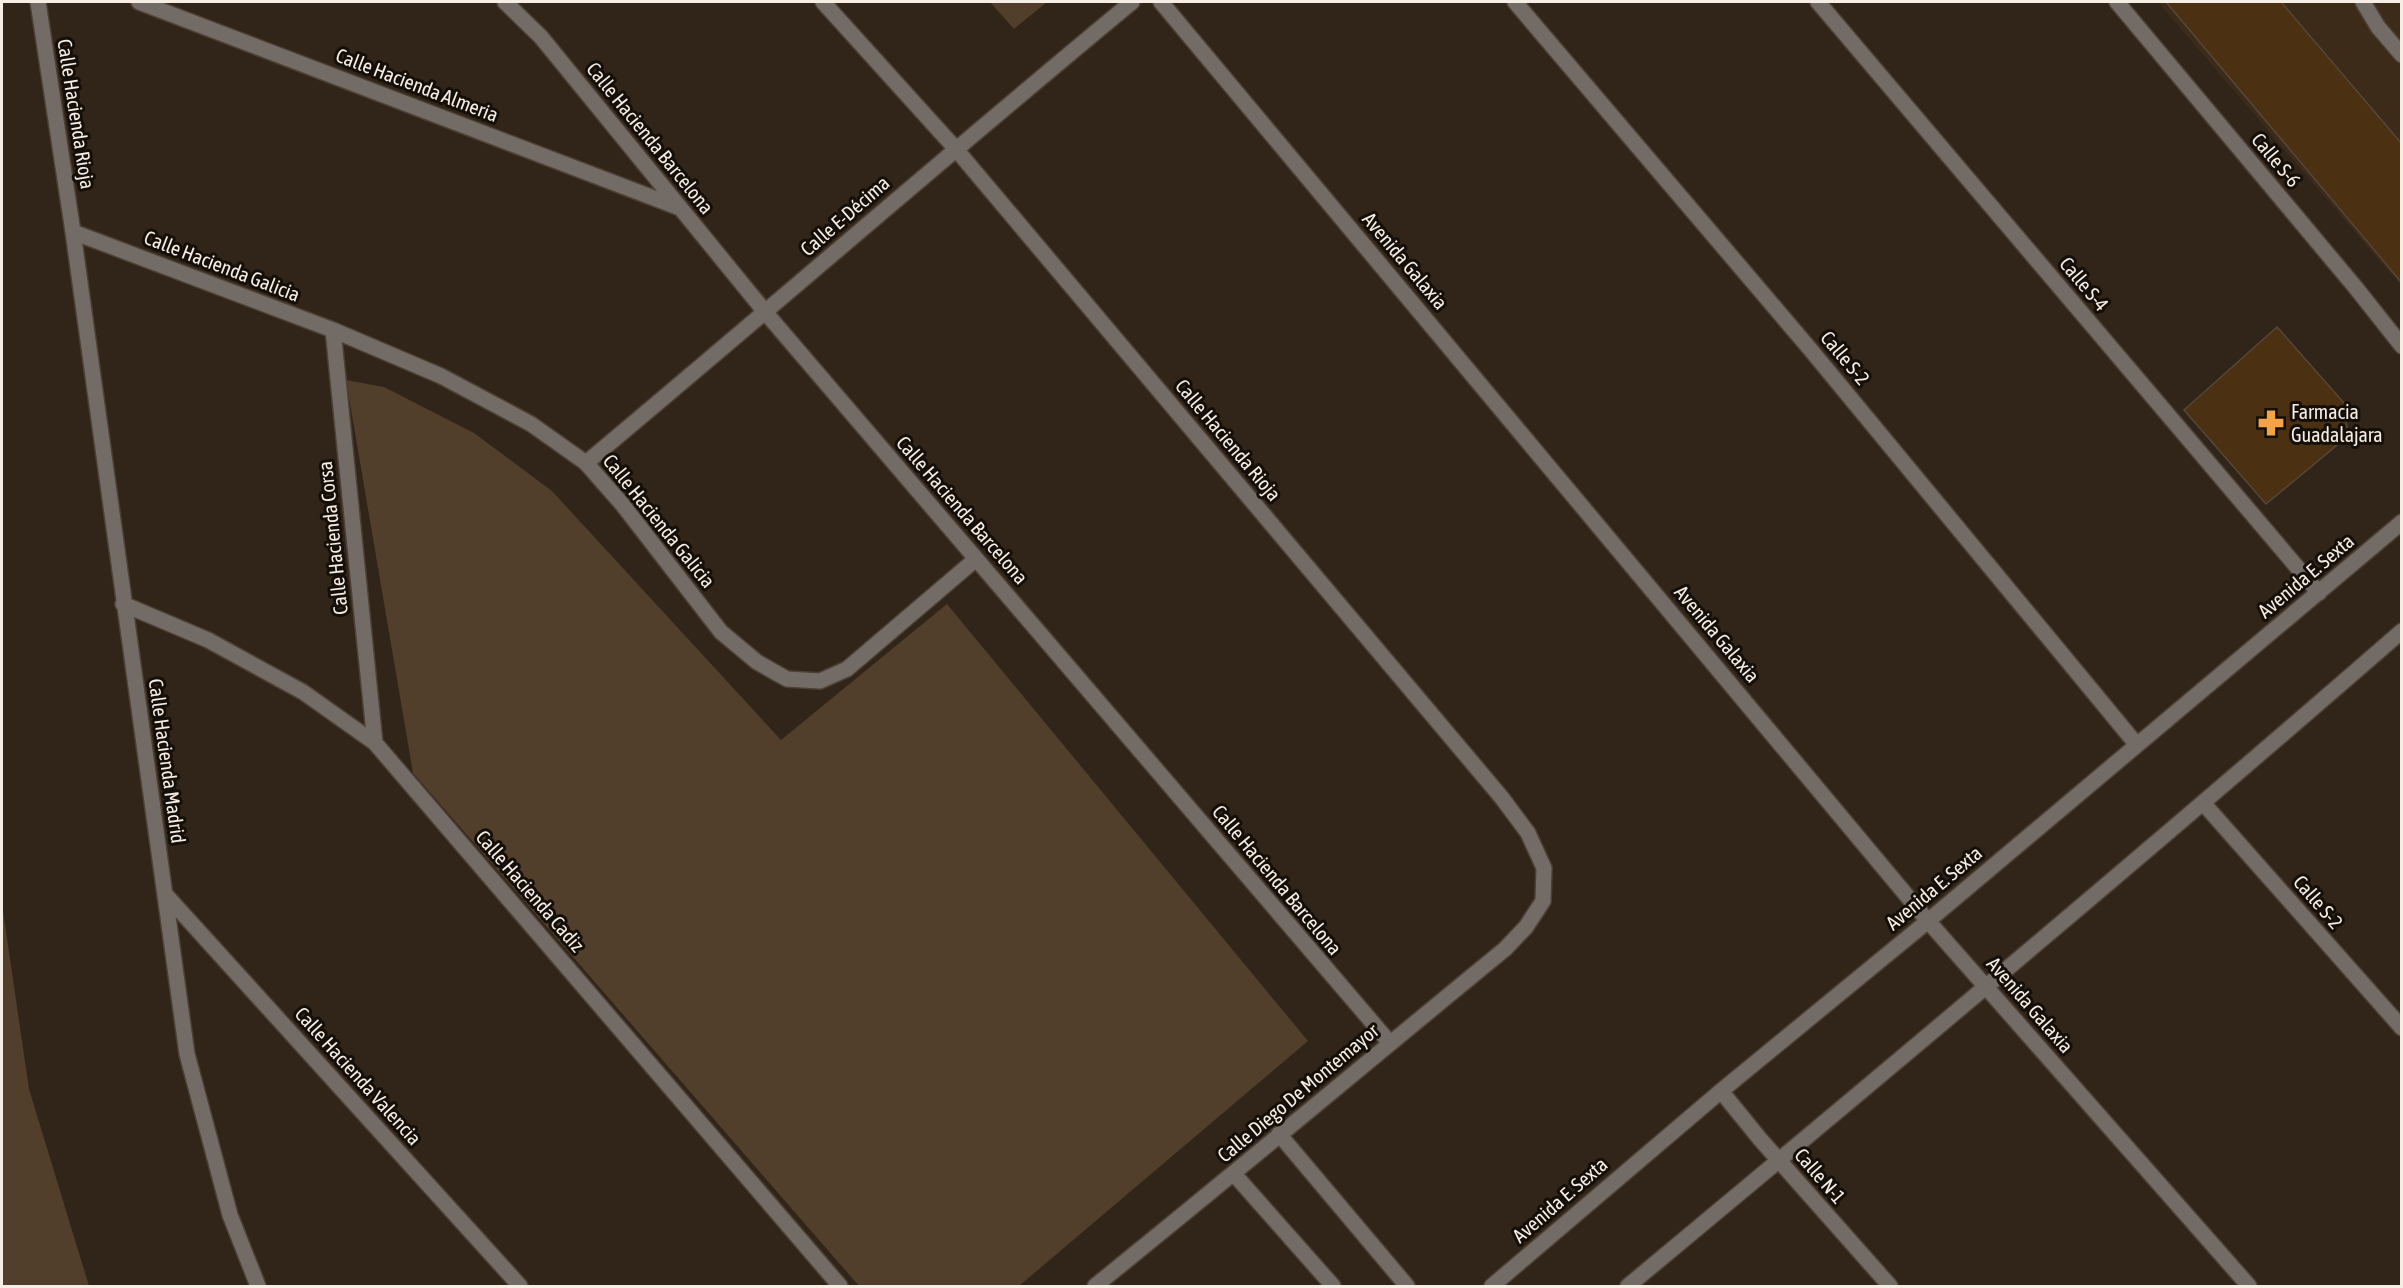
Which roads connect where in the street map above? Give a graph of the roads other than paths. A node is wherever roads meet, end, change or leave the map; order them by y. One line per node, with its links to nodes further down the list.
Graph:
1 (38, 2): 14 (street, Calle Hacienda Rioja)
2 (139, 2): 13 (street, Calle Hacienda Almeria)
3 (505, 2): 13 (street, Calle Hacienda Barcelona)
4 (823, 2): 12 (street, Calle Hacienda Rioja)
5 (1132, 2): 12 (street, Calle E-Décima)
6 (1161, 2): 28 (street, Avenida Galaxia)
7 (1515, 2): 25 (street, Calle S-2)
8 (1818, 2): 21 (street, Calle S-4)
9 (2117, 2): 17 (street, Calle S-6)
10 (2363, 2): 11 (street)
11 (2402, 55)
12 (955, 148): 15 (street, Calle E-Décima); 29 (street, Calle Hacienda Rioja)
13 (681, 209): 15 (street, Calle Hacienda Barcelona)
14 (73, 232): 16 (street, Calle Hacienda Galicia); 22 (street, Calle Hacienda Madrid)
15 (766, 313): 18 (street, Calle E-Décima); 20 (street, Calle Hacienda Barcelona)
16 (333, 330): 18 (street, Calle Hacienda Galicia); 24 (street, Calle Hacienda Corsa)
17 (2402, 346)
18 (586, 463): 20 (street, Calle Hacienda Galicia)
19 (2402, 522): 21 (street, Avenida E. Sexta)
20 (976, 559): 32 (street, Calle Hacienda Barcelona)
21 (2319, 593): 25 (street, Avenida E. Sexta)
22 (123, 604): 24 (street, Calle Hacienda Cadiz); 27 (street, Calle Hacienda Madrid)
23 (2401, 631): 26 (street)
24 (375, 742): 39 (street, Calle Hacienda Cadiz)
25 (2137, 746): 28 (street, Avenida E. Sexta)
26 (2204, 804): 30 (street); 31 (street, Calle S-2)
27 (165, 894): 37 (street, Calle Hacienda Madrid); 38 (street, Calle Hacienda Valencia)
28 (1929, 921): 30 (street, Avenida Galaxia); 33 (street, Avenida E. Sexta)
29 (1526, 927): 32 (street, Calle Diego De Montemayor)
30 (1987, 988): 35 (street); 46 (street, Avenida Galaxia)
31 (2402, 1028)
32 (1390, 1044): 34 (street, Calle Diego De Montemayor)
33 (1720, 1091): 35 (street, Calle N-1); 43 (street, Avenida E. Sexta)
34 (1279, 1134): 36 (street, Calle Diego De Montemayor); 42 (street)
35 (1779, 1161): 44 (street); 45 (street, Calle N-1)
36 (1234, 1174): 40 (street, Calle Diego De Montemayor); 41 (street)
37 (258, 1287)
38 (519, 1287)
39 (840, 1287)
40 (1095, 1287)
41 (1333, 1287)
42 (1407, 1287)
43 (1492, 1287)
44 (1629, 1287)
45 (1890, 1287)
46 (2249, 1287)

